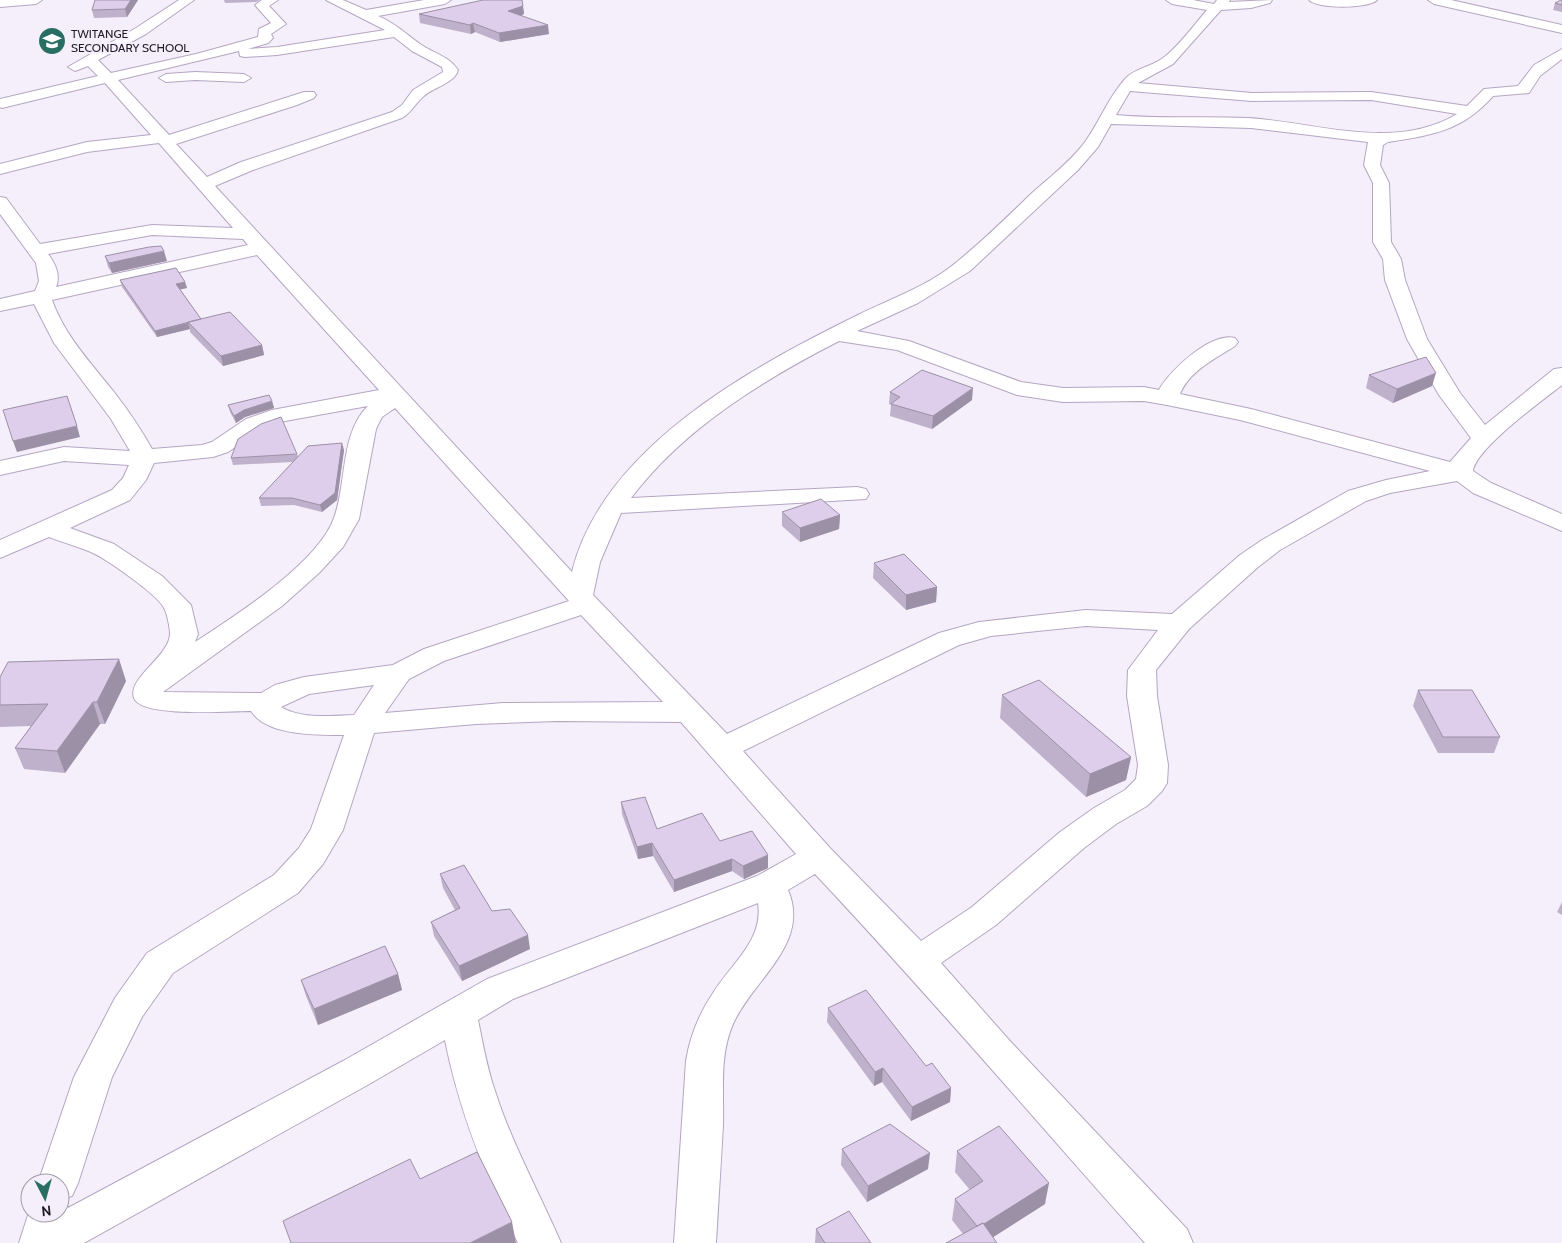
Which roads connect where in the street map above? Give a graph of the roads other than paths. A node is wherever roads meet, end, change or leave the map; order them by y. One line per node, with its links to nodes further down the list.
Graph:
1 (36, 0): 11 (street)
2 (188, 0): 18 (street)
3 (272, 0): 17 (street)
4 (332, 0): 13 (street)
5 (446, 0): 13 (street)
6 (1172, 0): 12 (street)
7 (1266, 0): 12 (street)
8 (1315, 0): 9 (street)
9 (1372, 0)
10 (1434, 0): 14 (street)
11 (0, 3)
12 (1219, 5): 20 (street)
13 (366, 14): 15 (street)
14 (1562, 29)
15 (398, 32): 17 (street); 31 (street)
16 (1562, 53): 24 (street)
17 (196, 58): 18 (street)
18 (91, 72): 19 (street); 23 (street); 23 (street); 28 (street)
19 (244, 78)
20 (1126, 87): 22 (street); 25 (street)
21 (309, 95): 28 (street)
22 (1335, 96): 24 (street); 26 (street)
23 (1, 104)
24 (1470, 111): 27 (street)
25 (1106, 119): 26 (street); 38 (street)
26 (1337, 134): 27 (street); 29 (street)
27 (1384, 138): 29 (street)
28 (165, 140): 30 (street); 31 (street)
29 (1373, 161): 43 (street)
30 (0, 169)
31 (205, 184): 34 (street)
32 (0, 202): 35 (street)
33 (3, 239): 35 (street)
34 (255, 241): 35 (street); 36 (street); 41 (street)
35 (33, 245): 36 (street)
36 (42, 296): 37 (street); 44 (street)
37 (0, 305)
38 (836, 334): 42 (street); 48 (street)
39 (1228, 342): 42 (street)
40 (1562, 374): 43 (street)
41 (397, 396): 44 (street); 52 (street); 55 (street)
42 (1167, 398): 46 (street)
43 (1483, 438): 46 (street)
44 (145, 457): 45 (street); 50 (street)
45 (0, 468)
46 (1461, 473): 49 (street); 53 (street)
47 (857, 494): 48 (street)
48 (612, 506): 52 (street)
49 (1562, 523)
50 (50, 529): 51 (street); 55 (street)
51 (0, 550)
52 (583, 600): 54 (street); 57 (street)
53 (1179, 623): 59 (street); 62 (street)
54 (399, 673): 56 (street); 58 (street)
55 (148, 687): 56 (street)
56 (266, 702): 58 (street)
57 (689, 712): 58 (street); 59 (street)
58 (363, 724): 64 (street)
59 (723, 748): 60 (street)
60 (818, 857): 61 (street); 62 (street)
61 (769, 884): 63 (street); 69 (street)
62 (918, 961): 70 (street)
63 (458, 1015): 67 (street); 68 (street)
64 (61, 1173)
65 (46, 1223): 66 (street)
66 (40, 1243)
67 (44, 1243)
68 (540, 1243)
69 (695, 1243)
70 (1172, 1243)

